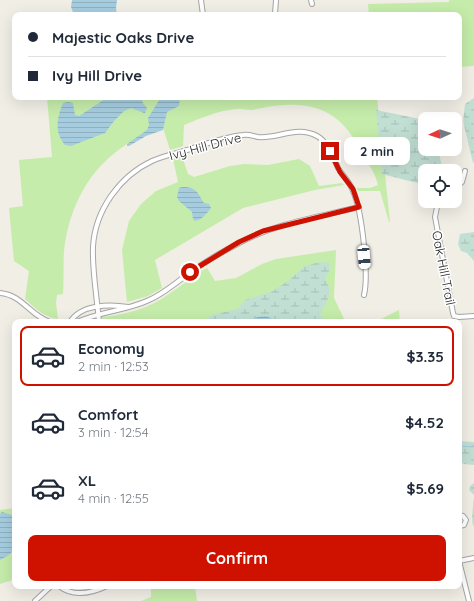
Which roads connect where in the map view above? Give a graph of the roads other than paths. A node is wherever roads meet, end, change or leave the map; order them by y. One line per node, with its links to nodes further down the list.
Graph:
1 (201, 0): 3 (street)
2 (276, 0): 4 (street)
3 (203, 12)
4 (275, 12)
5 (465, 171): 6 (street)
6 (462, 182)
7 (359, 207): 10 (street, Ivy Hill Drive); 11 (street, Ivy Hill Drive); 12 (street)
8 (437, 208): 14 (street, Oak Hill Trail)
9 (0, 293): 15 (street)
10 (364, 295)
11 (98, 306): 12 (street); 13 (street, Ivy Hill Drive); 16 (street)
12 (128, 307): 13 (street)
13 (98, 314): 17 (street); 18 (street, Ivy Hill Drive)
14 (474, 316)
15 (44, 319)
16 (72, 319)
17 (85, 319)
18 (98, 319)
19 (462, 516): 20 (street)
20 (462, 525)
21 (474, 558): 22 (street)
22 (462, 560)
23 (462, 572): 28 (street)
24 (47, 589): 27 (street)
25 (64, 589): 26 (street)
26 (101, 589)
27 (35, 601)
28 (470, 601)

